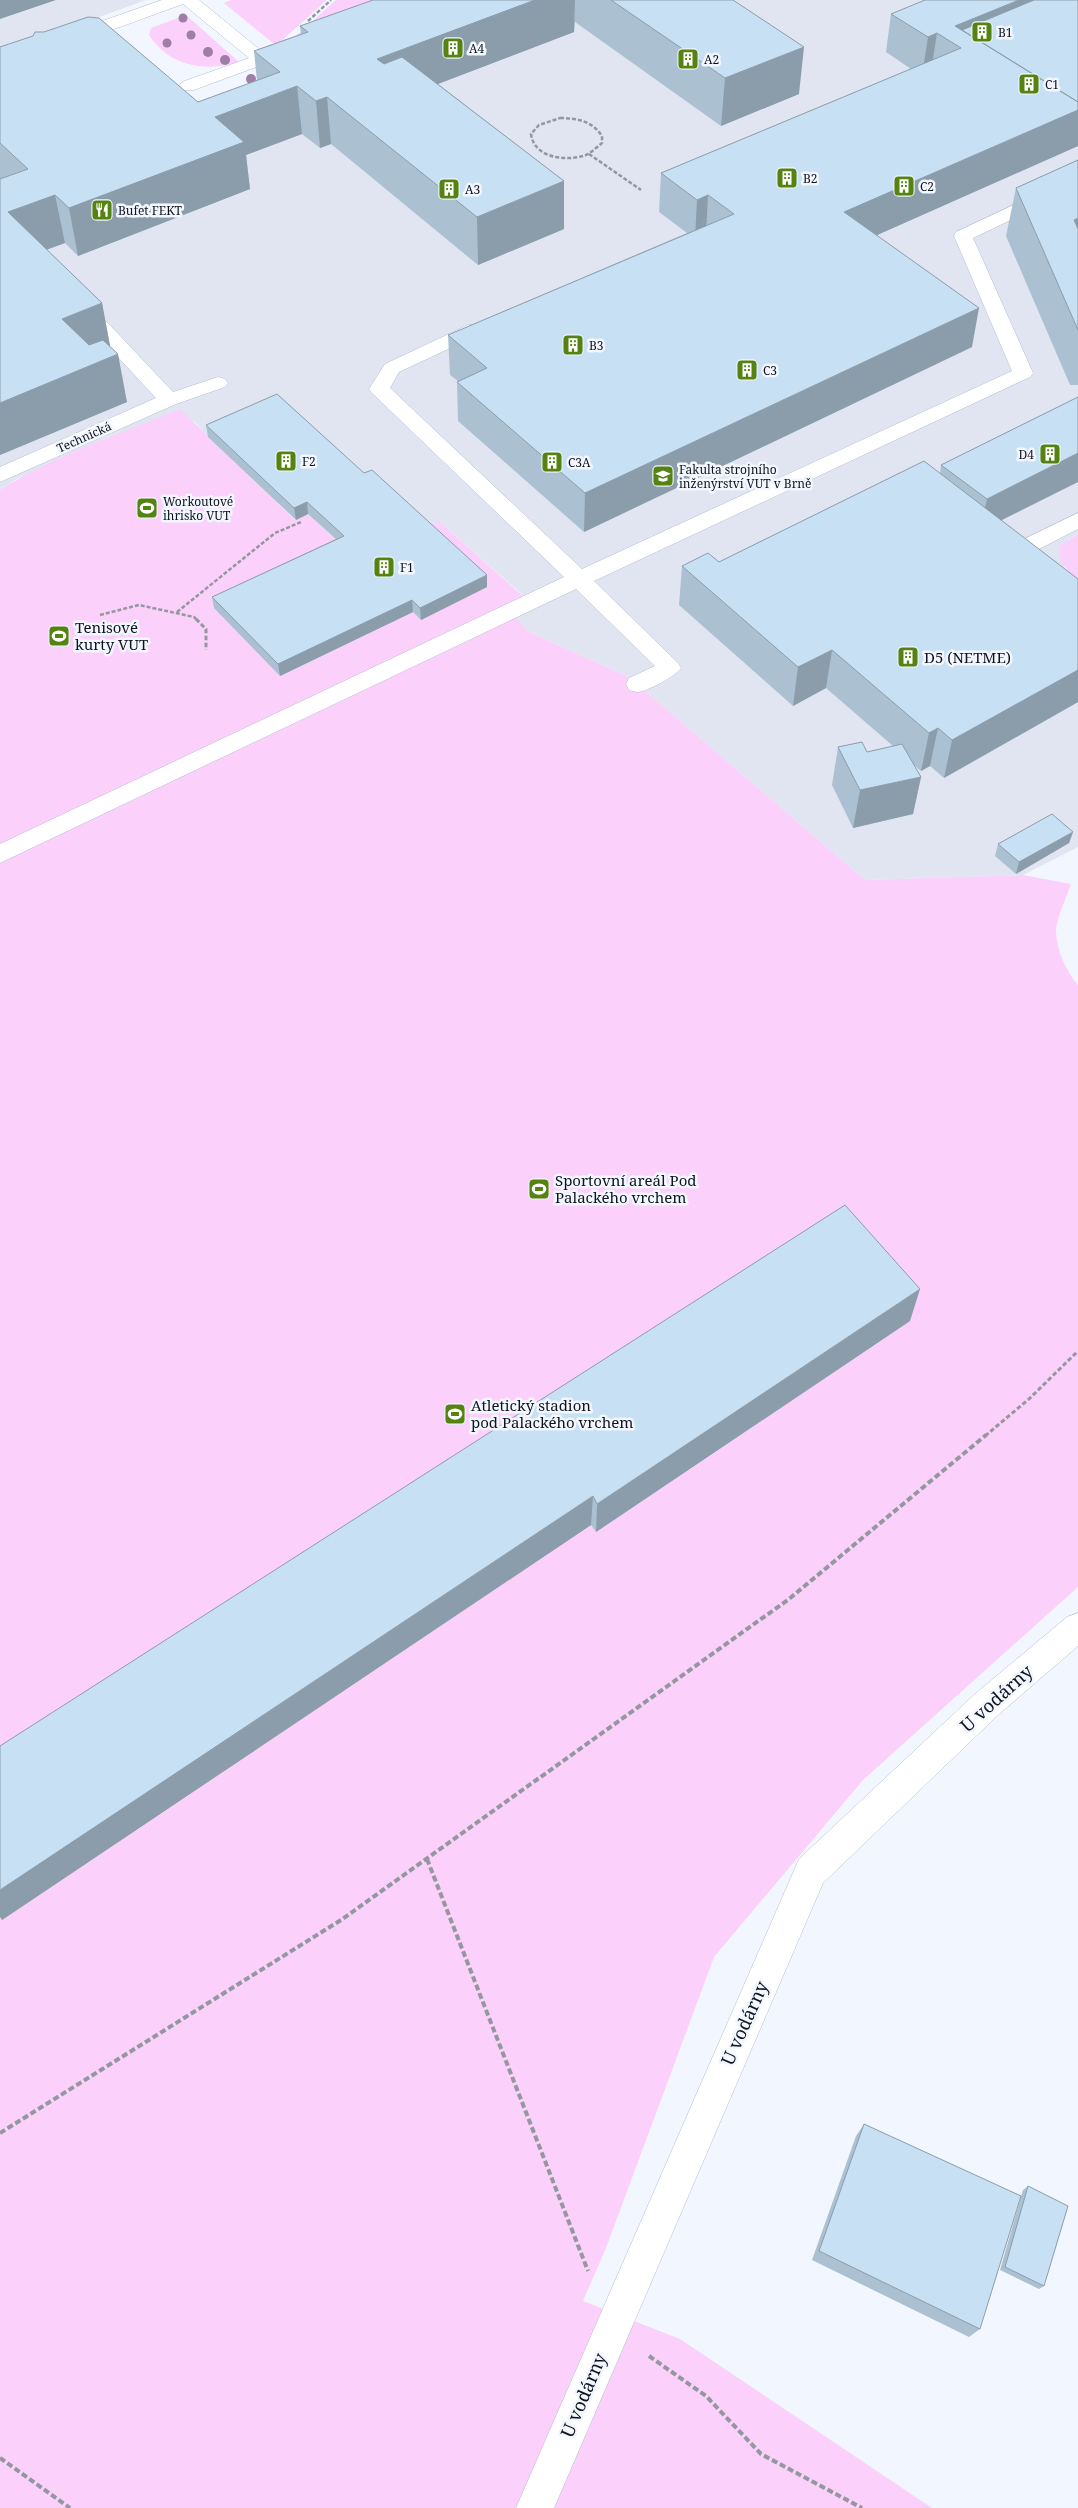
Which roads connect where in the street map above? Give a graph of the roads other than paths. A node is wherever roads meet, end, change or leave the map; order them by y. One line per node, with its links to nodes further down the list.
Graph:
1 (178, 0): 4 (street)
2 (189, 0): 5 (street)
3 (301, 45): 5 (street)
4 (0, 57)
5 (261, 60): 6 (street); 7 (street)
6 (286, 80)
7 (188, 86)
8 (1078, 181): 15 (street)
9 (98, 324): 12 (street)
10 (475, 329): 15 (street)
11 (218, 383): 12 (street, Technická)
12 (169, 400): 13 (street, Technická)
13 (0, 475)
14 (1078, 520): 16 (street)
15 (579, 579): 17 (street); 18 (street)
16 (1078, 600)
17 (637, 684)
18 (0, 854)
19 (1078, 1627): 20 (street, U vodárny)
20 (535, 2508)

